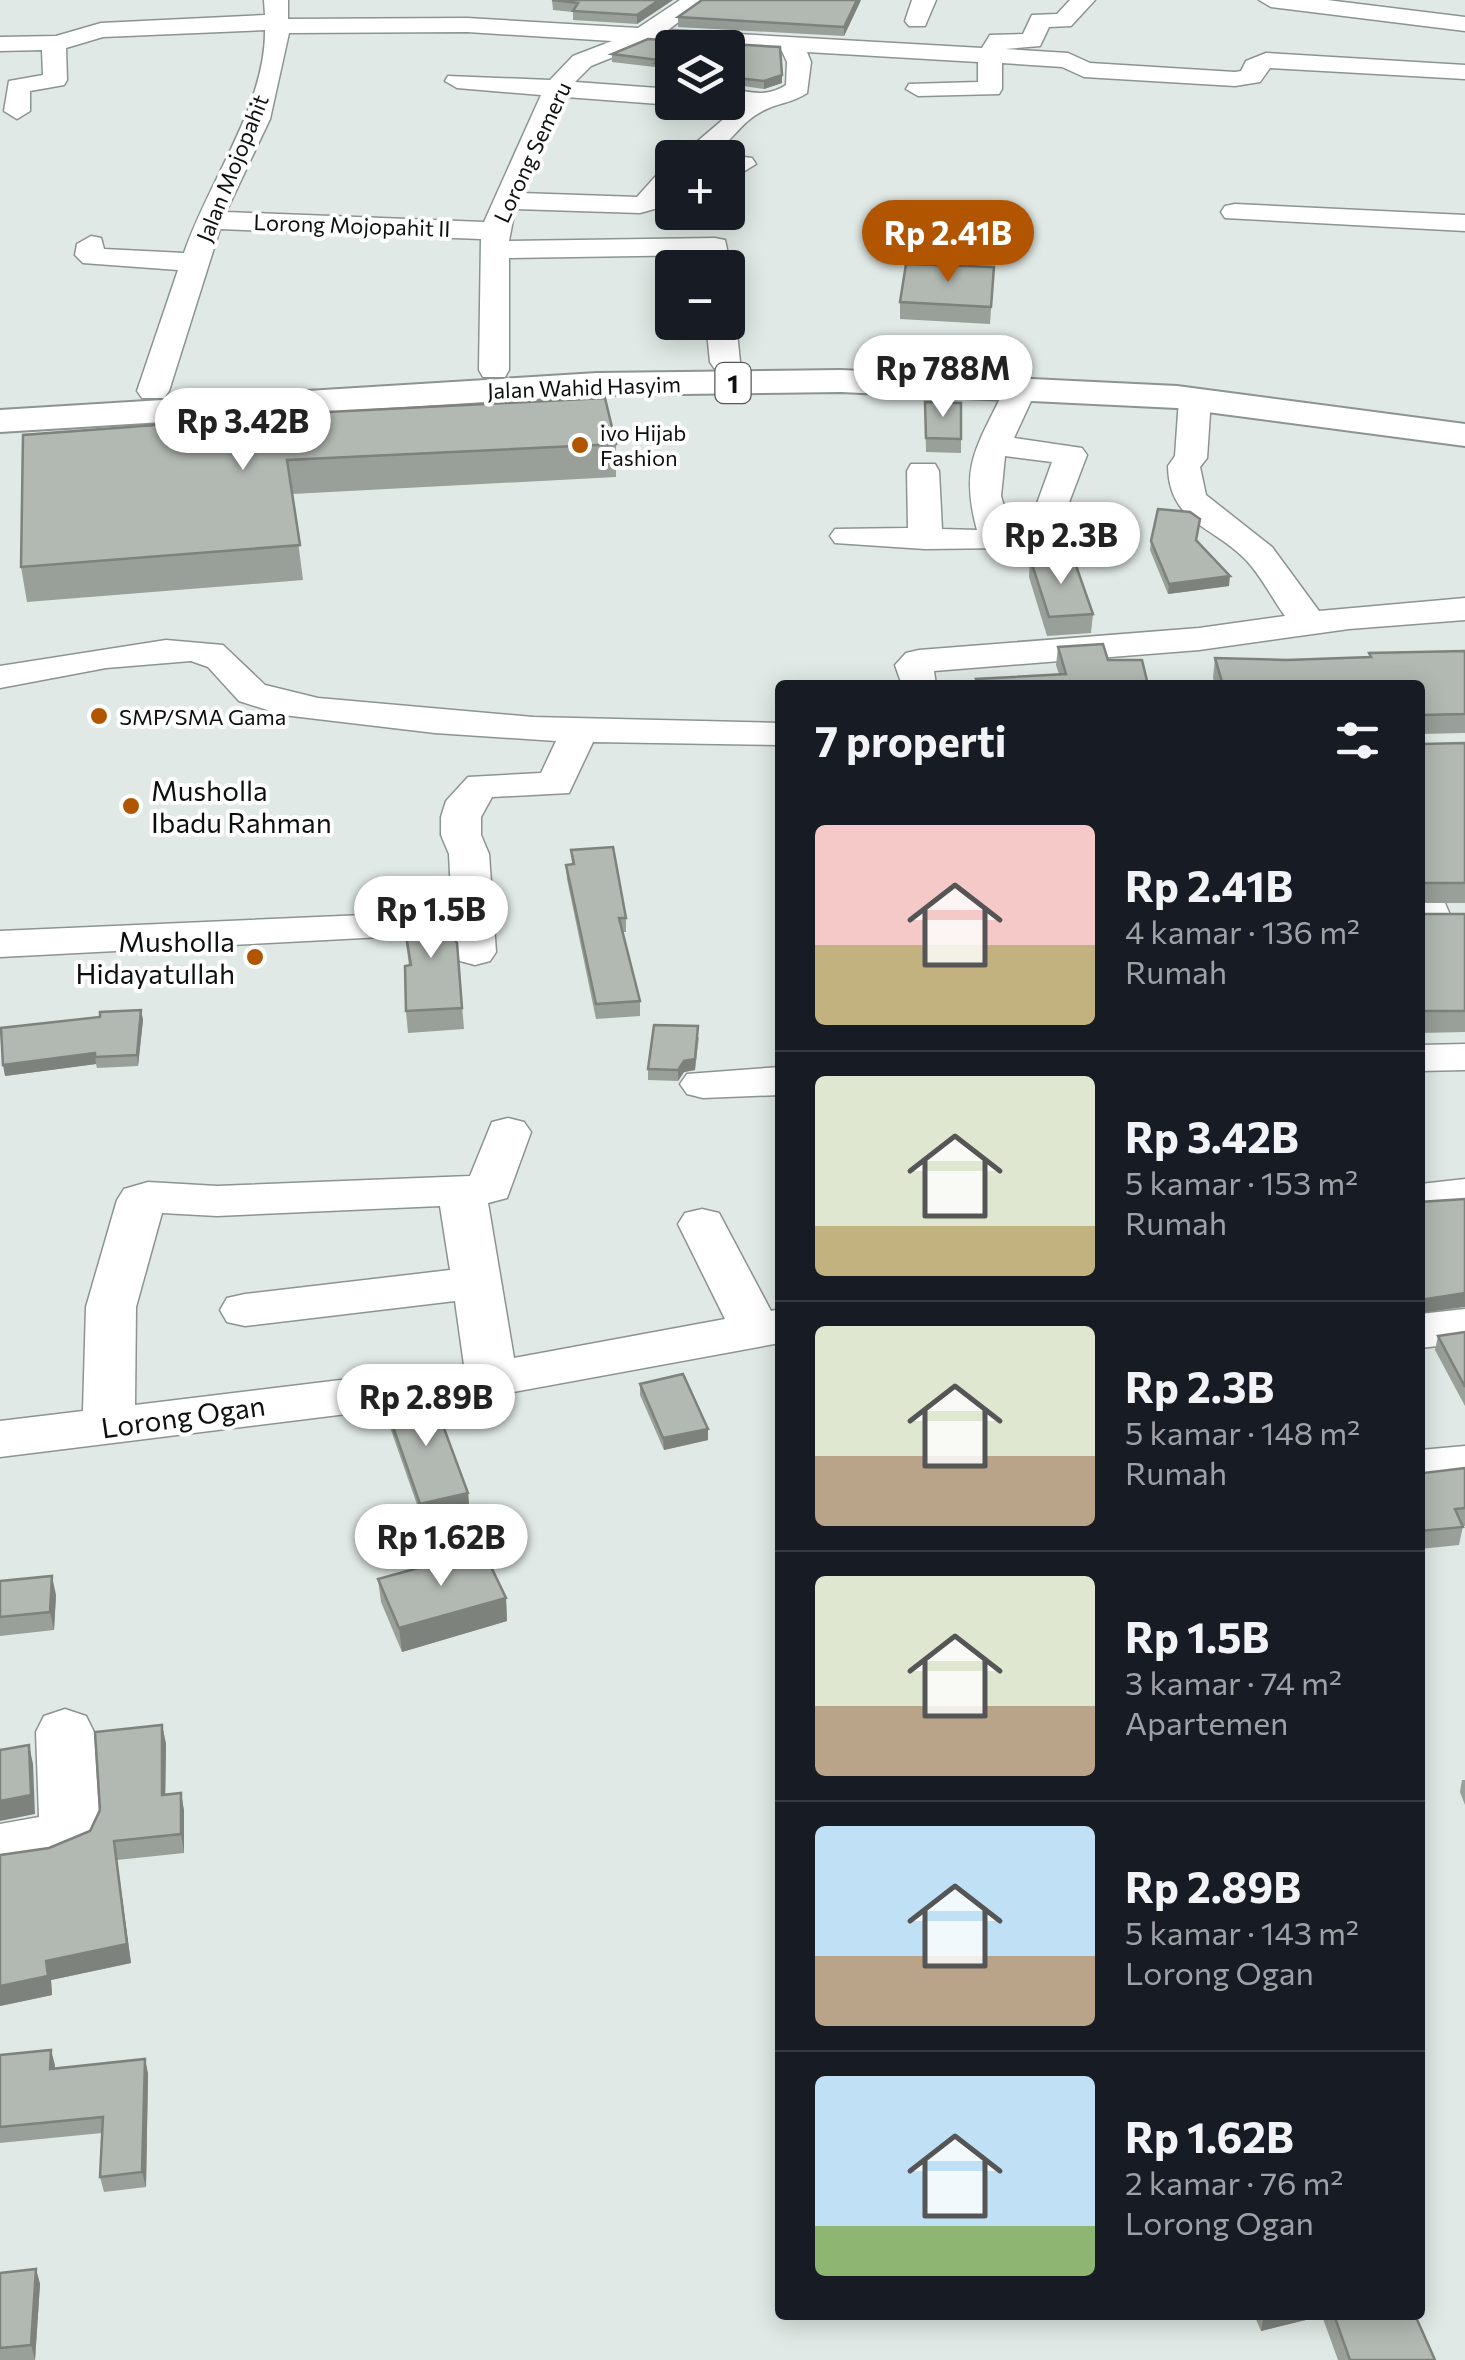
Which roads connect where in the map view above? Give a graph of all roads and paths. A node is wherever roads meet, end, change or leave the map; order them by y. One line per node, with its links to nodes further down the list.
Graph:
1 (137, 0): 8 (street)
2 (696, 0): 10 (street)
3 (1083, 0): 15 (street)
4 (1271, 0): 7 (street)
5 (551, 5): 9 (street)
6 (276, 23): 8 (street); 9 (street); 14 (street); 28 (street, Jalan Mojopahit)
7 (1465, 24)
8 (138, 27): 11 (street)
9 (526, 29): 10 (street)
10 (639, 38): 13 (street); 18 (street, Lorong Semeru)
11 (54, 43): 12 (street); 23 (street)
12 (0, 44)
13 (792, 46): 15 (street); 22 (street)
14 (148, 51)
15 (990, 56): 16 (street); 19 (street)
16 (1465, 72)
17 (456, 81): 18 (street)
18 (557, 88): 20 (street); 26 (street, Lorong Semeru)
19 (918, 88)
20 (655, 95)
21 (745, 98): 22 (street)
22 (759, 102): 24 (street)
23 (13, 119)
24 (713, 140)
25 (655, 192): 26 (street)
26 (504, 201): 30 (street, Lorong Semeru)
27 (1235, 212): 29 (street)
28 (209, 220): 30 (street, Lorong Mojopahit II); 33 (street, Jalan Mojopahit)
29 (1465, 223)
30 (495, 240): 32 (street, Lorong Mojopahit II); 36 (street, Lorong Semeru)
31 (91, 244): 33 (street)
32 (715, 250)
33 (196, 262): 39 (street, Jalan Mojopahit)
34 (723, 340): 35 (street)
35 (725, 362): 36 (highway, Jalan Wahid Hasyim / 1); 37 (highway, Jalan Wahid Hasyim / 1)
36 (494, 370): 39 (highway, Jalan Wahid Hasyim / 1)
37 (841, 372): 38 (highway, Jalan Wahid Hasyim / 1); 42 (highway, Jalan Wahid Hasyim / 1); 43 (highway, Jalan Wahid Hasyim / 1)
38 (1021, 388): 40 (highway, Jalan Wahid Hasyim / 1); 45 (street)
39 (153, 391): 41 (highway, Jalan Wahid Hasyim / 1)
40 (1195, 399): 44 (highway, Jalan Wahid Hasyim / 1); 51 (street)
41 (0, 400)
42 (1465, 403)
43 (0, 420)
44 (1465, 435)
45 (994, 444): 47 (street); 49 (street)
46 (923, 471): 49 (street)
47 (1053, 506)
48 (847, 536): 49 (street)
49 (926, 539)
50 (1465, 609): 51 (street)
51 (1310, 623): 52 (street)
52 (1028, 660): 53 (street); 55 (street)
53 (1309, 660)
54 (0, 678): 56 (street)
55 (934, 680)
56 (580, 728): 57 (street); 60 (street)
57 (775, 734)
58 (387, 927): 59 (street)
59 (0, 944)
60 (476, 952)
61 (1465, 1057): 62 (street)
62 (1425, 1058)
63 (775, 1081): 64 (street)
64 (703, 1084)
65 (508, 1132): 66 (street)
66 (455, 1193): 70 (street); 76 (street)
67 (1465, 1194): 68 (street)
68 (1425, 1198)
69 (702, 1224): 73 (street)
70 (475, 1282): 71 (street); 75 (street)
71 (245, 1310)
72 (1465, 1326): 74 (street)
73 (768, 1328): 75 (street, Lorong Ogan)
74 (1425, 1330)
75 (492, 1380): 76 (street, Lorong Ogan)
76 (109, 1426): 77 (street, Lorong Ogan)
77 (0, 1439)
78 (1465, 1464): 79 (street)
79 (1425, 1468)
80 (65, 1732): 81 (street)
81 (0, 1848)

